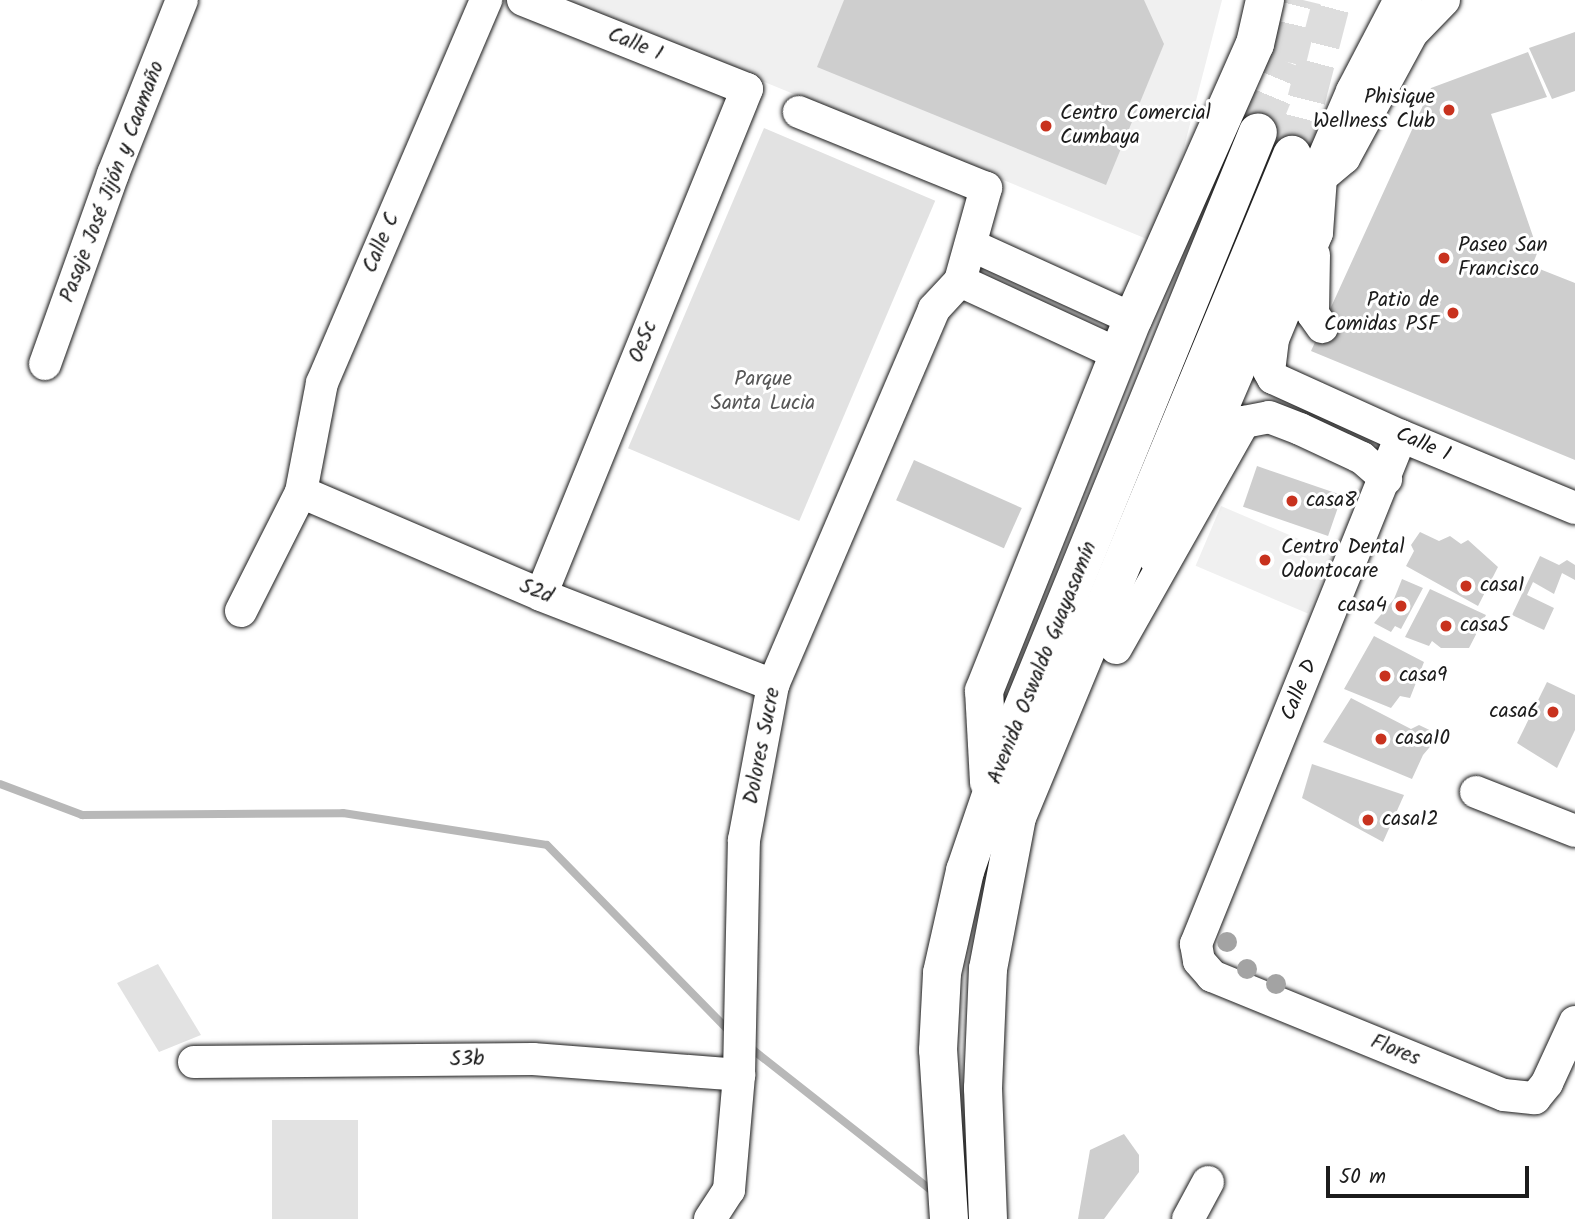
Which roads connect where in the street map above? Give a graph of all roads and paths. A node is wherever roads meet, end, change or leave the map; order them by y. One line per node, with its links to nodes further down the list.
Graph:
1 (182, 0): 19 (street, Pasaje José Jijón y Caamaño)
2 (486, 0): 22 (street, Calle C)
3 (523, 0): 9 (street, Calle 1)
4 (1248, 0): 8 (street)
5 (1265, 0): 8 (main road)
6 (1403, 0): 12 (main road)
7 (1444, 0): 12 (street)
8 (1255, 44): 16 (main road)
9 (747, 89): 24 (street, Oe5c)
10 (799, 112): 13 (street, Dolores Sucre)
11 (1258, 132): 30 (main road, Avenida Oswaldo Guayasamín)
12 (1306, 166): 14 (street); 26 (main road); 28 (main road, Avenida Oswaldo Guayasamín)
13 (973, 246): 15 (street, Dolores Sucre); 16 (street)
14 (1310, 248): 17 (street); 20 (street, Calle 1)
15 (960, 281): 18 (street); 27 (street, Dolores Sucre)
16 (1133, 319): 18 (main road)
17 (1322, 327)
18 (1120, 355): 30 (main road)
19 (45, 365)
20 (1401, 436): 21 (street, Calle D); 23 (street, Calle 1)
21 (1386, 479): 26 (street); 32 (street, Calle D)
22 (301, 492): 24 (street, S2d); 25 (street, Calle C)
23 (1575, 508)
24 (541, 594): 27 (street, S2d)
25 (241, 611)
26 (1116, 648): 28 (main road)
27 (773, 685): 35 (street, Dolores Sucre)
28 (1047, 747): 39 (main road, Avenida Oswaldo Guayasamín)
29 (1476, 792): 31 (street)
30 (990, 795): 38 (main road, Avenida Oswaldo Guayasamín)
31 (1575, 831)
32 (1196, 944): 33 (street, Flores)
33 (1575, 1022)
34 (194, 1062): 35 (street, S3b)
35 (739, 1075): 37 (street, Dolores Sucre)
36 (1208, 1182): 40 (street)
37 (710, 1219)
38 (949, 1219)
39 (988, 1219)
40 (1188, 1219)

